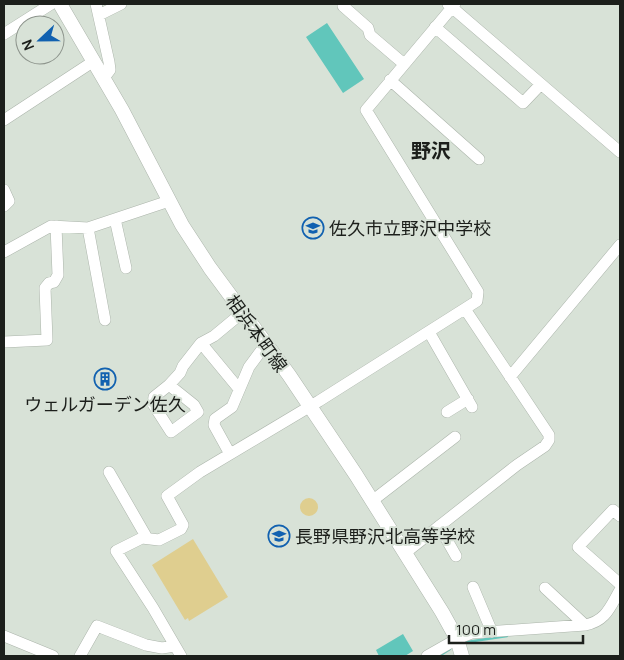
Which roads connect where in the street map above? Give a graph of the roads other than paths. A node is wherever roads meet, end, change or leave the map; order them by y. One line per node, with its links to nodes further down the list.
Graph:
1 (52, 4): 8 (street)
2 (60, 4): 9 (main road, 相浜本町線)
3 (121, 4): 6 (street)
4 (452, 5): 7 (street); 13 (street)
5 (344, 6): 10 (street)
6 (98, 10): 11 (street)
7 (435, 27): 10 (street); 13 (street)
8 (4, 34)
9 (94, 60): 11 (main road, 相浜本町線); 14 (street)
10 (404, 64): 12 (street)
11 (104, 78): 18 (main road, 相浜本町線)
12 (390, 80): 16 (street); 26 (street)
13 (540, 84): 15 (street)
14 (4, 120)
15 (620, 152)
16 (479, 159)
17 (4, 190): 19 (street)
18 (169, 201): 20 (street); 27 (main road, 相浜本町線)
19 (4, 206)
20 (115, 219): 22 (street); 25 (street)
21 (56, 226): 22 (street); 24 (street); 30 (street)
22 (88, 228): 28 (street)
23 (620, 245): 33 (street)
24 (4, 252)
25 (126, 268)
26 (465, 309): 29 (street); 33 (street)
27 (242, 312): 31 (street); 32 (main road, 相浜本町線)
28 (104, 320)
29 (429, 332): 36 (street); 37 (street)
30 (4, 342)
31 (201, 343): 34 (street); 35 (street)
32 (266, 344): 35 (street); 36 (main road, 相浜本町線)
33 (510, 378): 43 (street)
34 (170, 385)
35 (240, 389): 39 (street)
36 (310, 406): 39 (street); 41 (main road, 相浜本町線)
37 (447, 412)
38 (455, 437): 41 (street)
39 (230, 454): 44 (street)
40 (109, 472): 44 (street)
41 (372, 501): 45 (main road, 相浜本町線)
42 (620, 516): 47 (street)
43 (439, 526): 45 (street); 46 (street)
44 (147, 538): 55 (street)
45 (405, 553): 54 (main road, 相浜本町線)
46 (456, 556)
47 (620, 584)
48 (473, 587): 52 (street)
49 (544, 588): 51 (street)
50 (620, 590): 51 (street)
51 (584, 625): 52 (street)
52 (492, 632): 54 (street)
53 (4, 636): 56 (street)
54 (457, 639): 59 (street); 60 (main road, 相浜本町線)
55 (175, 646): 57 (street); 58 (street)
56 (53, 656)
57 (80, 656)
58 (181, 656)
59 (427, 656)
60 (462, 656)

